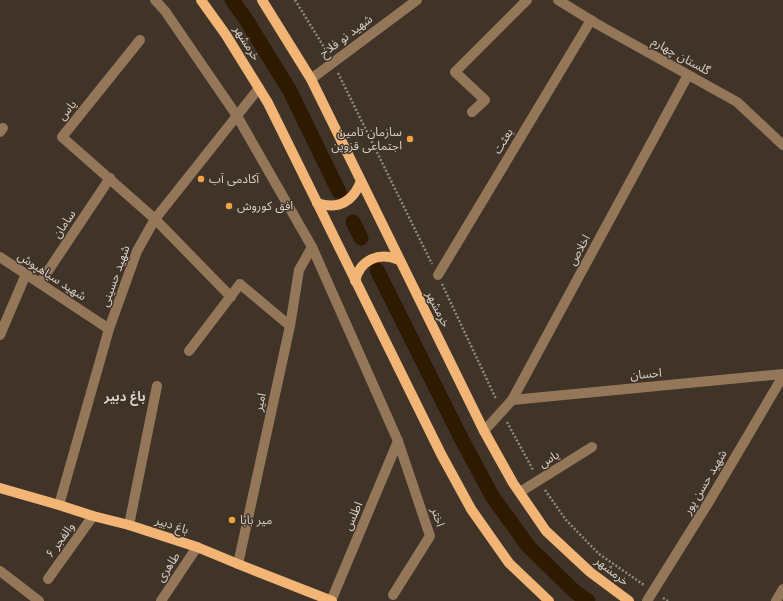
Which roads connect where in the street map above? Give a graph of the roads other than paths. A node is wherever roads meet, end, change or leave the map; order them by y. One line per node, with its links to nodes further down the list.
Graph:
1 (154, 0): 13 (street)
2 (201, 0): 11 (main road, خرمشهر)
3 (262, 0): 10 (main road, خرمشهر)
4 (417, 0): 10 (street, شهید نو فلاح)
5 (527, 0): 12 (street)
6 (558, 0): 7 (street, گلستان چهارم)
7 (591, 20): 9 (street, گلستان چهارم); 23 (street, بعثت)
8 (140, 40): 15 (street, یاس)
9 (688, 75): 14 (street, گلستان چهارم); 33 (street, اخلاص)
10 (310, 79): 16 (main road, خرمشهر)
11 (259, 88): 13 (street, شهید حسینی); 17 (main road, خرمشهر)
12 (472, 112)
13 (237, 116): 18 (street, شهید حسینی); 19 (street)
14 (783, 145)
15 (110, 178): 18 (street, یاس); 25 (street, سامان)
16 (361, 181): 17 (main road); 21 (main road, خرمشهر)
17 (317, 203): 24 (main road, خرمشهر)
18 (155, 219): 26 (street, یاس); 28 (street, شهید حسینی)
19 (312, 247): 27 (street, امیر); 35 (street)
20 (0, 257): 22 (street, شهید سیاهپوش)
21 (399, 260): 24 (main road); 34 (main road, خرمشهر)
22 (26, 274): 25 (street, شهید سیاهپوش); 29 (street)
23 (438, 275)
24 (355, 282): 51 (main road, خرمشهر)
25 (40, 284): 28 (street, شهید سیاهپوش)
26 (231, 297): 27 (street); 30 (street)
27 (290, 326): 43 (street, امیر)
28 (109, 329): 39 (street, شهید حسینی)
29 (0, 335)
30 (188, 351)
31 (783, 375): 33 (street, احسان); 53 (street, شهید حسن پور)
32 (156, 386): 41 (street)
33 (512, 400): 34 (street, اخلاص)
34 (484, 431): 38 (main road, خرمشهر)
35 (398, 441): 47 (street, اختر); 50 (street, اطلس)
36 (592, 447): 38 (street, یاس)
37 (0, 488): 39 (main road, باغ دبیر)
38 (520, 492): 52 (main road, خرمشهر)
39 (59, 505): 40 (main road, باغ دبیر)
40 (94, 516): 41 (main road, باغ دبیر); 45 (street, والفجر ۶)
41 (129, 525): 42 (main road, باغ دبیر)
42 (197, 547): 43 (main road, باغ دبیر); 49 (street, طاهری)
43 (238, 564): 50 (main road, باغ دبیر)
44 (0, 570): 48 (street)
45 (48, 579)
46 (783, 590): 54 (street)
47 (393, 595)
48 (39, 601)
49 (161, 601)
50 (331, 601)
51 (549, 601)
52 (629, 601)
53 (648, 601)
54 (776, 601)

